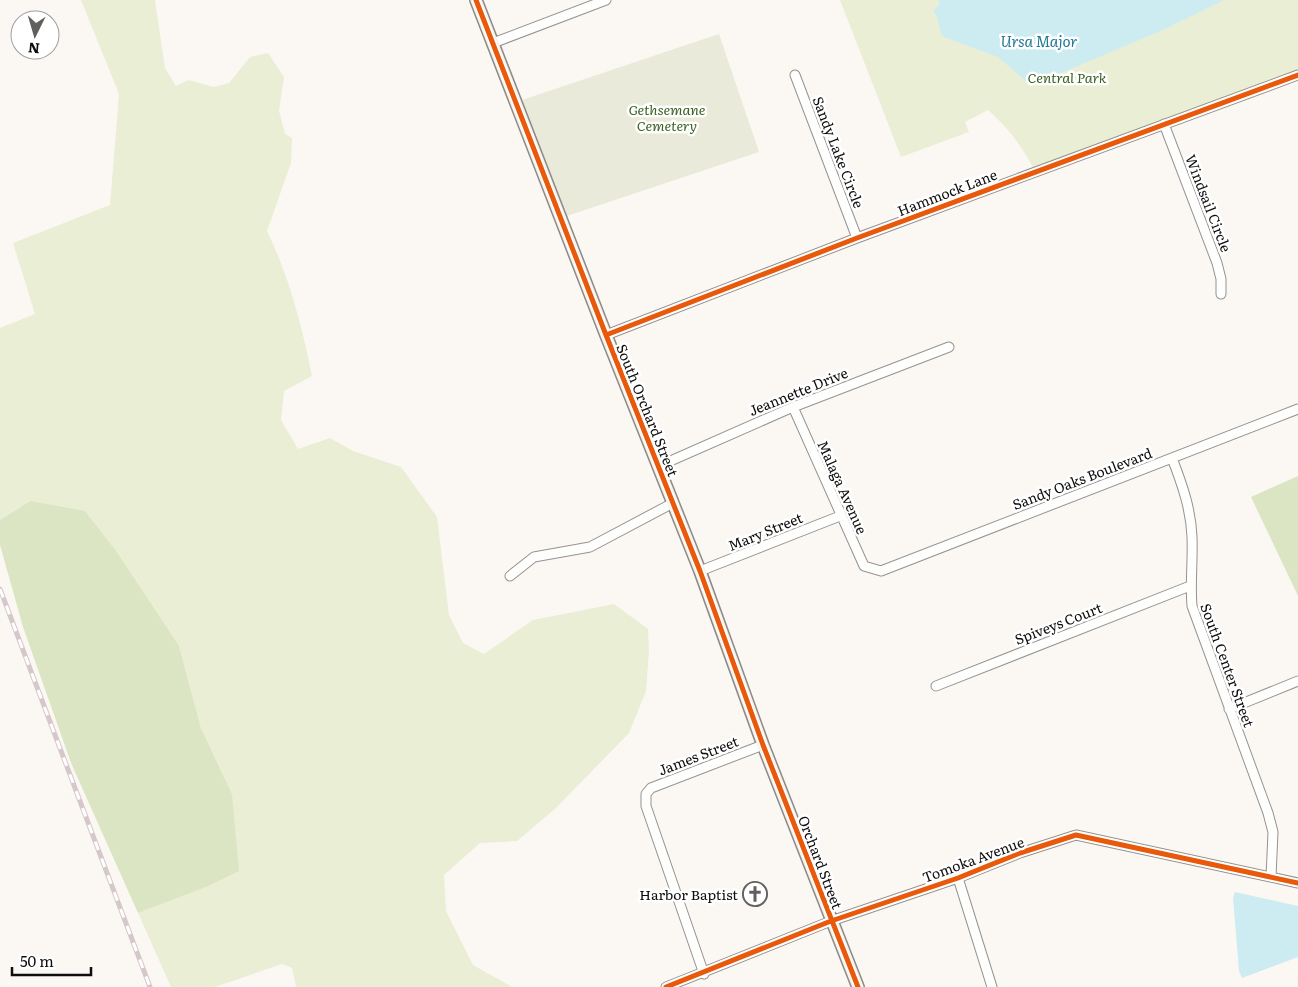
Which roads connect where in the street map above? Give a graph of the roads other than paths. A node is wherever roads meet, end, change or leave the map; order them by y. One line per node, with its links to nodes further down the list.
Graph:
1 (476, 0): 3 (street, South Orchard Street)
2 (606, 0): 3 (street)
3 (493, 43): 9 (street, South Orchard Street)
4 (795, 75): 7 (street, Sandy Lake Circle)
5 (1297, 78): 6 (street, Hammock Lane)
6 (1164, 124): 7 (street, Hammock Lane); 8 (street, Windsail Circle)
7 (857, 238): 9 (street, Hammock Lane)
8 (1221, 294)
9 (606, 335): 14 (street, South Orchard Street)
10 (949, 347): 11 (street, Jeannette Drive)
11 (793, 407): 14 (street, Jeannette Drive); 16 (street, Malaga Avenue)
12 (1298, 409): 13 (street, Sandy Oaks Boulevard)
13 (1172, 458): 17 (street, Sandy Oaks Boulevard); 20 (street, South Center Street)
14 (659, 466): 15 (street, South Orchard Street)
15 (673, 503): 18 (street, South Orchard Street); 19 (street)
16 (840, 516): 17 (street, Malaga Avenue); 18 (street, Mary Street)
17 (876, 570)
18 (700, 571): 24 (street, South Orchard Street)
19 (510, 576)
20 (1190, 586): 22 (street, Spiveys Court); 23 (street, South Center Street)
21 (1298, 681): 23 (street)
22 (936, 686)
23 (1229, 709): 25 (street, South Center Street)
24 (763, 745): 28 (street, Orchard Street); 29 (street, James Street)
25 (1271, 877): 26 (street, Tomoka Avenue); 27 (street, Tomoka Avenue)
26 (958, 878): 28 (street, Tomoka Avenue); 32 (street)
27 (1298, 883)
28 (832, 921): 29 (street, Tomoka Avenue); 31 (street, Orchard Street)
29 (704, 974): 30 (street, Tomoka Avenue)
30 (666, 987)
31 (858, 987)
32 (992, 987)

